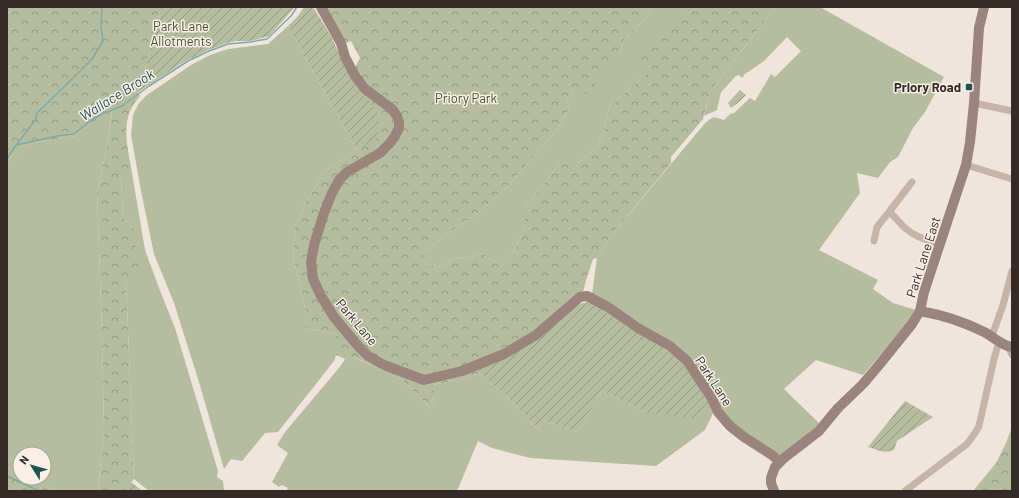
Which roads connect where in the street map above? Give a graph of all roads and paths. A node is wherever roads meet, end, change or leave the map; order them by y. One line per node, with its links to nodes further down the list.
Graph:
1 (321, 7): 15 (street, Park Lane)
2 (984, 7): 3 (street, Park Lane East)
3 (974, 103): 4 (street); 5 (street, Park Lane East)
4 (1012, 111)
5 (966, 165): 6 (street); 10 (street, Park Lane East)
6 (1012, 179)
7 (912, 182): 8 (street)
8 (889, 212): 9 (street); 10 (street)
9 (874, 241)
10 (940, 244): 12 (street, Park Lane East)
11 (1012, 271): 13 (street)
12 (920, 311): 13 (street); 15 (street, Park Lane East)
13 (996, 339): 14 (street); 17 (street)
14 (1011, 350)
15 (780, 462): 16 (street)
16 (774, 491)
17 (905, 491)

